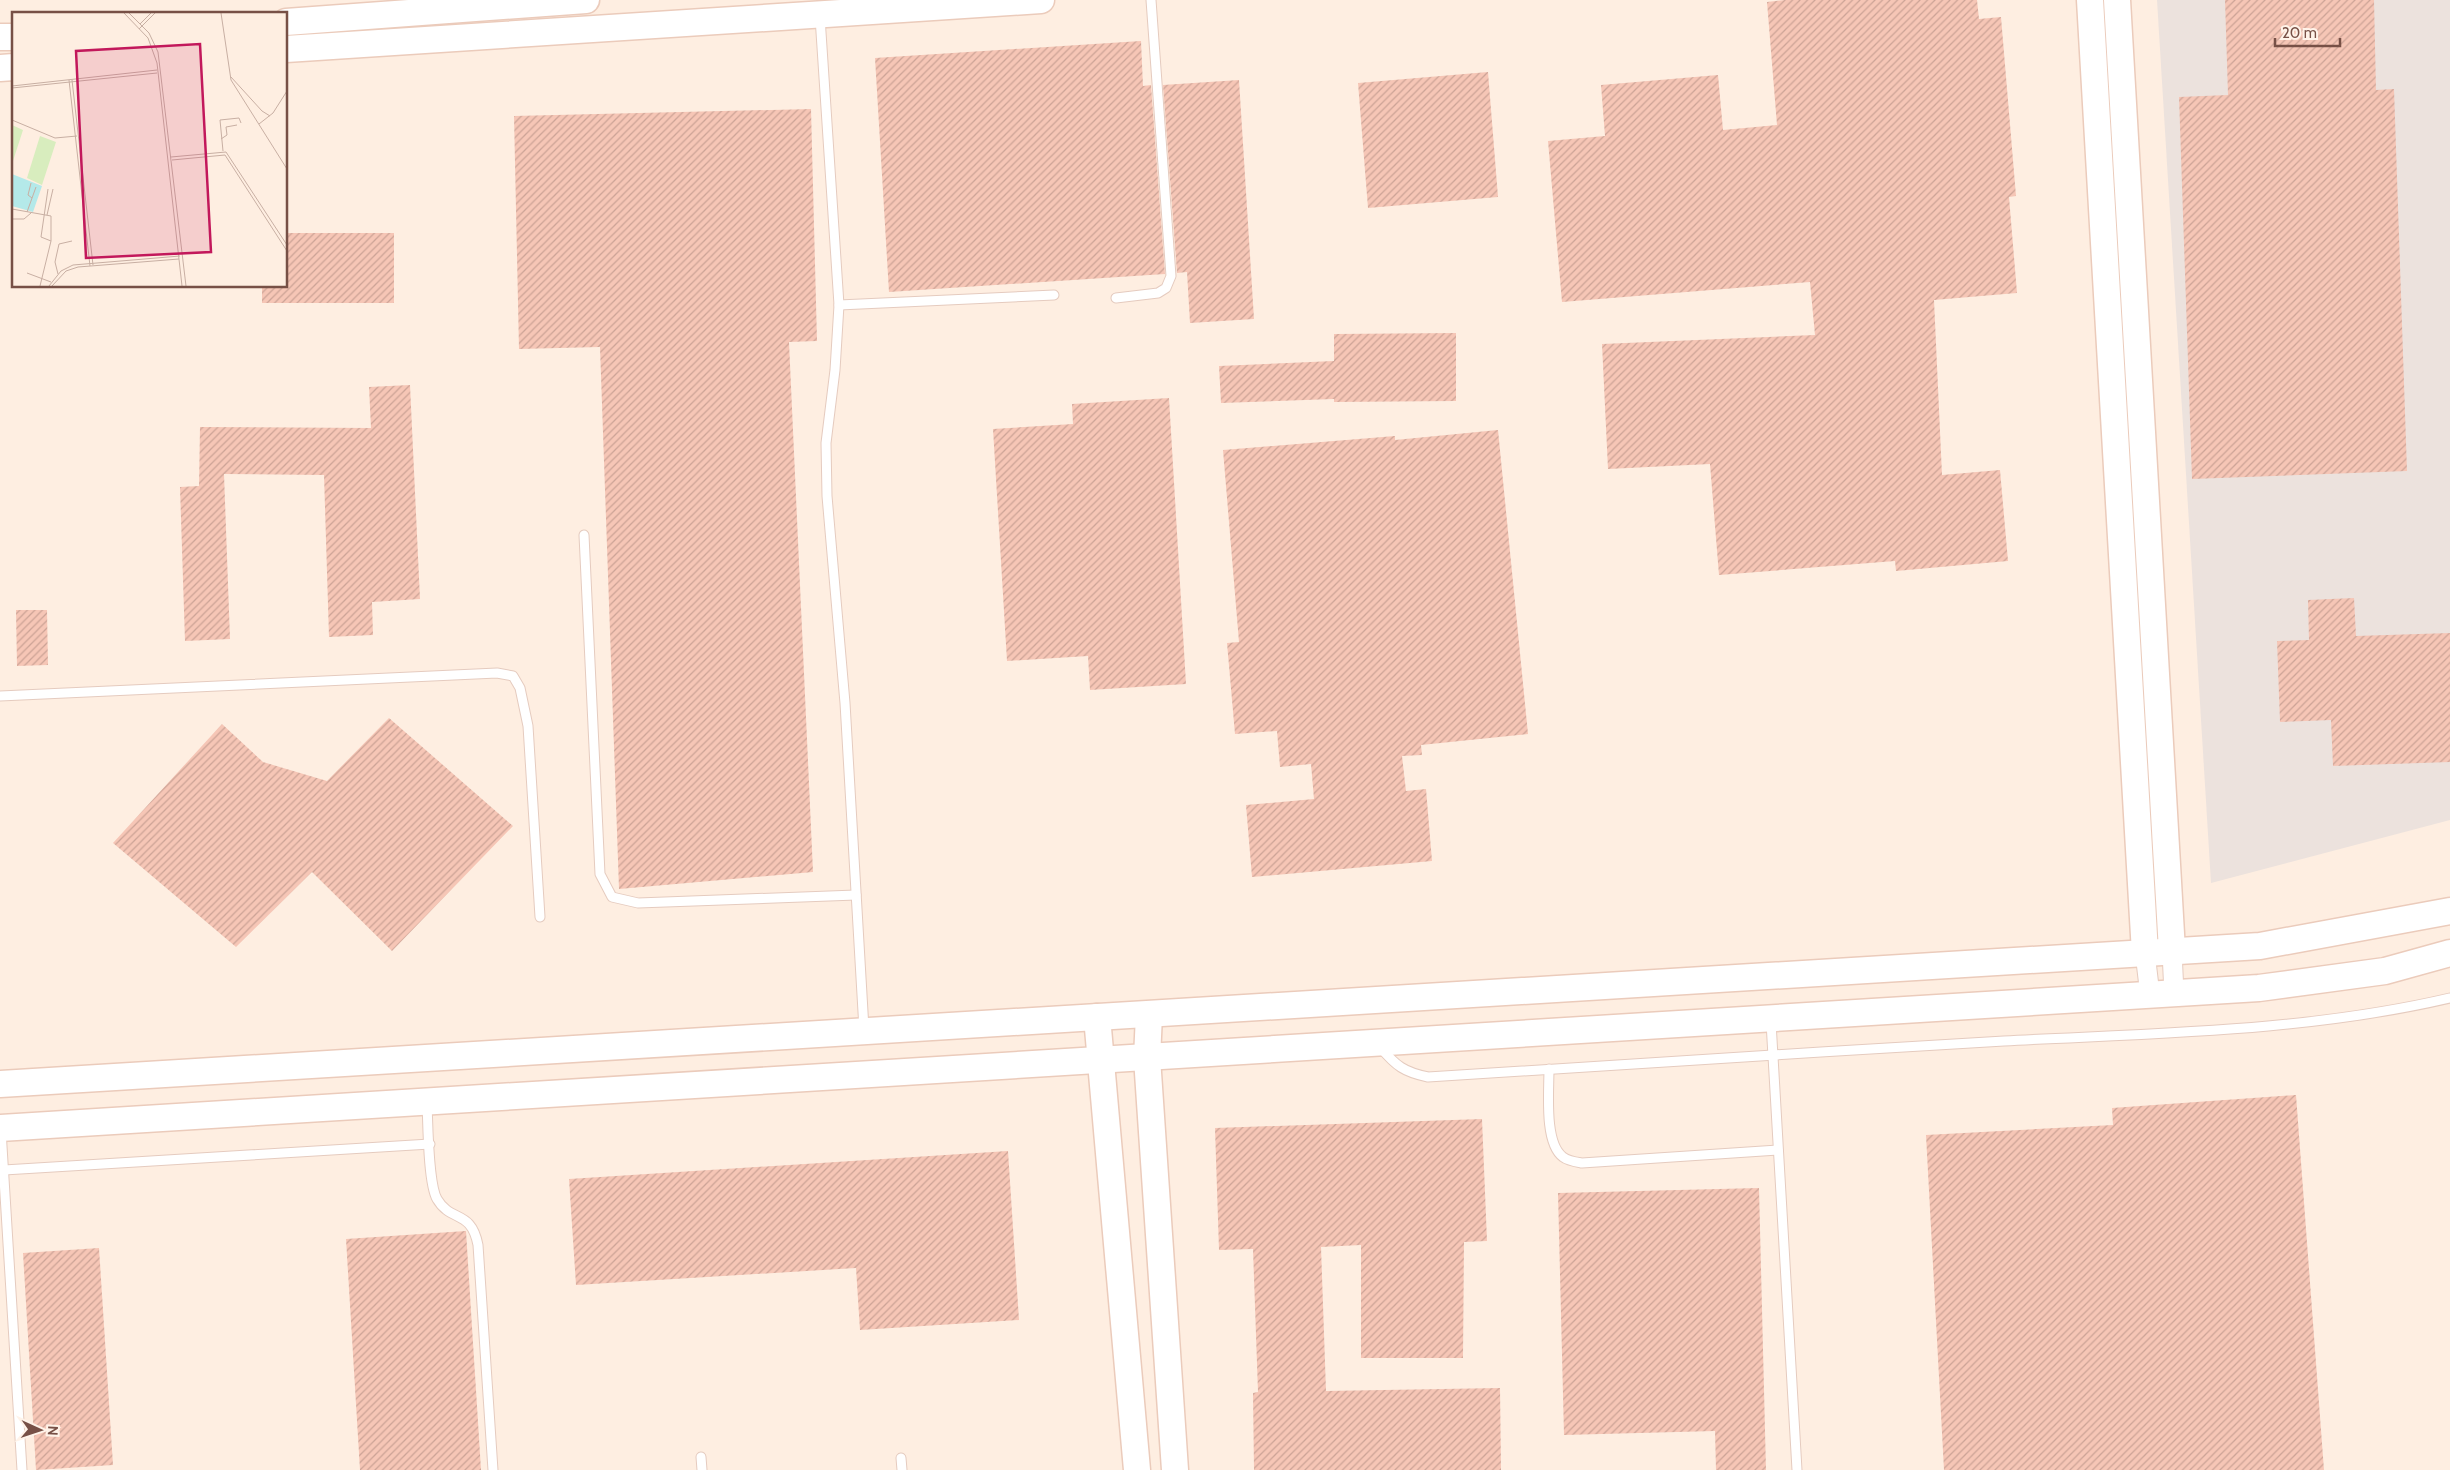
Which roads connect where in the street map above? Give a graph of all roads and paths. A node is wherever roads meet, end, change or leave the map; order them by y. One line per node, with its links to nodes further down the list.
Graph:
1 (586, 0): 7 (street)
2 (1041, 0): 6 (street)
3 (1151, 0): 10 (lane)
4 (2090, 0): 18 (street)
5 (2117, 0): 17 (street)
6 (820, 13): 8 (street); 11 (lane)
7 (288, 22)
8 (288, 49)
9 (1054, 295): 11 (lane)
10 (1116, 298)
11 (839, 305): 14 (lane)
12 (584, 535): 14 (lane)
13 (0, 696): 16 (lane)
14 (856, 895): 25 (lane)
15 (2450, 911): 17 (street)
16 (540, 917)
17 (2172, 951): 18 (street); 20 (street)
18 (2145, 953): 20 (street); 22 (street)
19 (2450, 953): 20 (street)
20 (2162, 994): 24 (street)
21 (2450, 998): 27 (lane)
22 (1149, 1015): 23 (street); 28 (street)
23 (1097, 1017): 25 (street); 29 (street)
24 (1771, 1019): 26 (street); 27 (lane)
25 (864, 1031): 31 (street)
26 (1376, 1044): 28 (street); 30 (lane)
27 (1773, 1054): 30 (lane); 35 (lane)
28 (1147, 1058): 29 (street); 44 (street)
29 (1102, 1060): 32 (street); 43 (street)
30 (1549, 1069): 35 (lane)
31 (0, 1084)
32 (427, 1102): 33 (street); 34 (lane)
33 (1, 1128): 36 (lane)
34 (430, 1144): 36 (lane); 40 (lane)
35 (1778, 1150): 45 (lane)
36 (4, 1170): 39 (lane)
37 (701, 1457): 41 (lane)
38 (901, 1458): 42 (lane)
39 (22, 1470)
40 (492, 1470)
41 (702, 1470)
42 (902, 1470)
43 (1136, 1470)
44 (1175, 1470)
45 (1797, 1470)

